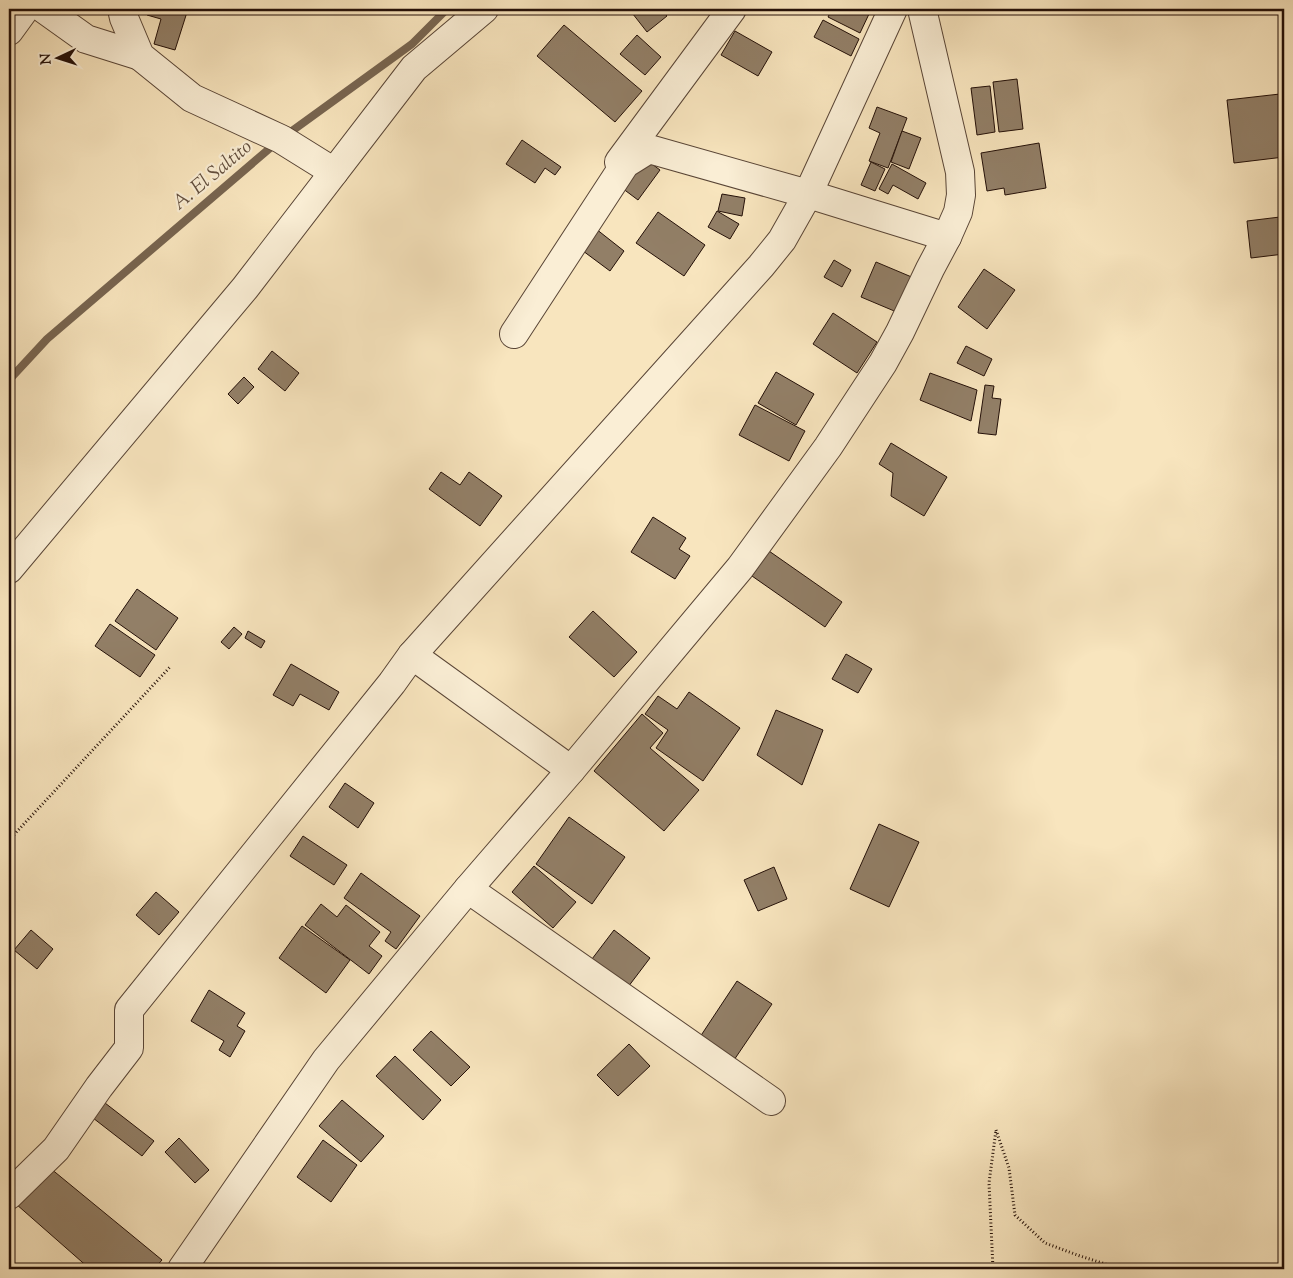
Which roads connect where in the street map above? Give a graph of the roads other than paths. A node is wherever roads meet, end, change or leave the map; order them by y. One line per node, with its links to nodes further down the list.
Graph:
1 (25, 9): 8 (street)
2 (44, 9): 9 (street)
3 (122, 9): 9 (street)
4 (484, 9): 10 (street)
5 (732, 9): 12 (street)
6 (894, 9): 11 (street)
7 (922, 9): 13 (street)
8 (9, 31)
9 (140, 56): 10 (street)
10 (334, 172): 15 (street)
11 (808, 194): 13 (street); 14 (street); 16 (street)
12 (594, 196)
13 (947, 237): 17 (street)
14 (514, 334)
15 (9, 569)
16 (412, 655): 17 (street); 20 (street)
17 (571, 770): 18 (street)
18 (468, 889): 19 (street); 21 (street)
19 (771, 1101)
20 (9, 1195)
21 (182, 1269)

